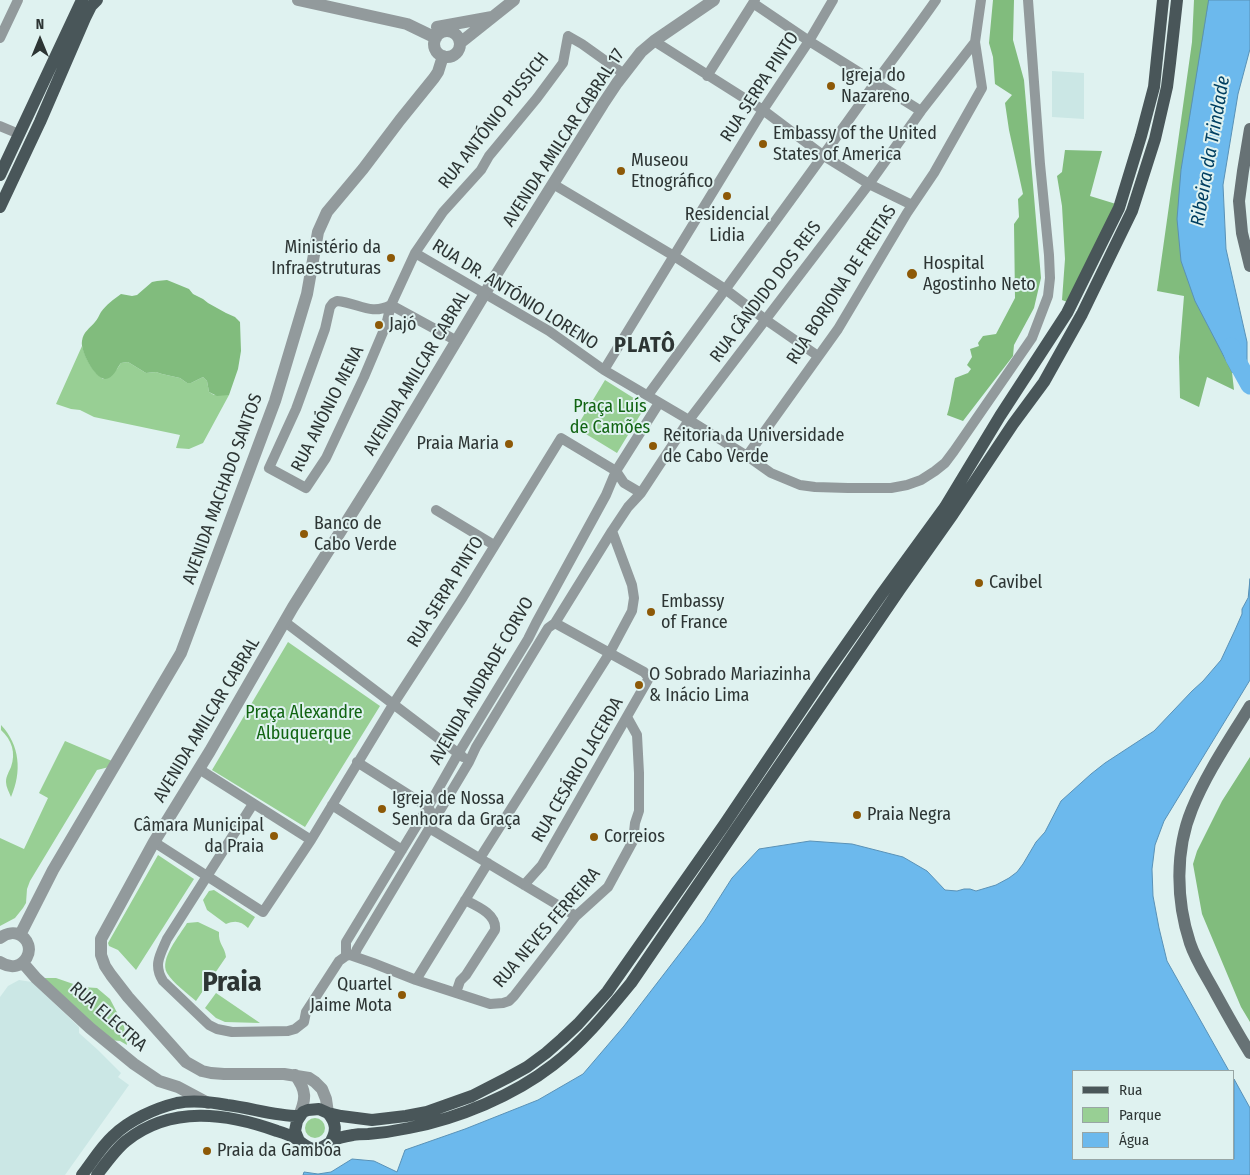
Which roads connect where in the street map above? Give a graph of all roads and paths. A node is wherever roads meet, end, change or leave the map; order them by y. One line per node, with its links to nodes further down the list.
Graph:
1 (18, 0): 16 (street)
2 (82, 0): 30 (main road)
3 (97, 0): 36 (main road)
4 (298, 0): 15 (street)
5 (514, 0): 14 (street)
6 (714, 0): 18 (street, AVENIDA AMILCAR CABRAL 17)
7 (833, 0): 19 (street, RUA SERPA PINTO)
8 (936, 0): 25 (street)
9 (981, 0): 20 (street)
10 (1028, 0): 51 (street)
11 (1163, 0): 92 (main road)
12 (1177, 0): 95 (main road)
13 (754, 1): 19 (street); 24 (street)
14 (492, 17): 15 (street); 21 (street)
15 (417, 28): 17 (street)
16 (0, 38)
17 (436, 38): 21 (street); 22 (street)
18 (654, 41): 23 (street, AVENIDA AMILCAR CABRAL 17); 24 (street)
19 (809, 41): 25 (street); 26 (street, RUA SERPA PINTO)
20 (975, 42): 27 (street, RUA CÂNDIDO DOS REIS); 35 (street, RUA BORJONA DE FREITAS)
21 (460, 43): 22 (street)
22 (443, 56): 80 (street, AVENIDA MACHADO SANTOS)
23 (624, 74): 33 (street, AVENIDA AMILCAR CABRAL 17); 38 (street, RUA ANTÓNIO PUSSICH)
24 (708, 76): 26 (street)
25 (875, 83): 27 (street); 31 (street)
26 (763, 110): 31 (street); 39 (street, RUA SERPA PINTO)
27 (921, 111): 34 (street, RUA CÂNDIDO DOS REIS)
28 (0, 126): 30 (street)
29 (1250, 129): 37 (main road)
30 (19, 134): 32 (main road)
31 (824, 156): 34 (street); 41 (street)
32 (0, 175)
33 (553, 184): 39 (street); 42 (street, AVENIDA AMILCAR CABRAL 17)
34 (869, 184): 35 (street); 44 (street, RUA CÂNDIDO DOS REIS)
35 (912, 205): 46 (street, RUA BORJONA DE FREITAS)
36 (0, 207)
37 (1247, 242): 40 (main road)
38 (416, 253): 42 (street, RUA DR. ANTÓNIO LORENO); 43 (street, RUA ANÓNIO MENA)
39 (674, 256): 41 (street); 47 (street, RUA SERPA PINTO)
40 (1250, 266)
41 (725, 289): 44 (street); 48 (street)
42 (485, 293): 45 (street, AVENIDA AMILCAR CABRAL); 47 (street, RUA DR. ANTÓNIO LORENO)
43 (392, 305): 43 (street, RUA ANÓNIO MENA); 45 (street)
44 (766, 320): 46 (street); 50 (street, RUA CÂNDIDO DOS REIS)
45 (457, 341): 57 (street, AVENIDA AMILCAR CABRAL)
46 (818, 356): 51 (street, RUA BORJONA DE FREITAS)
47 (604, 370): 48 (street, RUA DR. ANTÓNIO LORENO)
48 (648, 395): 49 (street, RUA DR. ANTÓNIO LORENO)
49 (659, 402): 50 (street); 52 (street, AVENIDA ANDRADE CORVO)
50 (689, 420): 51 (street); 53 (street, RUA CÂNDIDO DOS REIS)
51 (746, 456)
52 (616, 471): 53 (street); 56 (street, RUA SERPA PINTO); 63 (street, AVENIDA ANDRADE CORVO)
53 (641, 493): 55 (street, AVENIDA ANDRADE CORVO)
54 (436, 510): 56 (street)
55 (612, 531): 58 (street, AVENIDA ANDRADE CORVO); 59 (street)
56 (494, 545): 60 (street, RUA SERPA PINTO)
57 (285, 622): 60 (street); 66 (street, AVENIDA AMILCAR CABRAL)
58 (555, 623): 59 (street); 65 (street, AVENIDA ANDRADE CORVO)
59 (609, 654): 62 (street, RUA CESÁRIO LACERDA); 75 (street)
60 (394, 703): 63 (street); 64 (street, RUA SERPA PINTO)
61 (1250, 706): 87 (main road)
62 (627, 717): 77 (street, RUA CESÁRIO LACERDA); 79 (street, RUA NEVES FERREIRA)
63 (458, 754): 65 (street); 69 (street, AVENIDA ANDRADE CORVO)
64 (357, 762): 68 (street, RUA SERPA PINTO); 69 (street)
65 (469, 762): 70 (street, AVENIDA ANDRADE CORVO)
66 (199, 769): 67 (street); 73 (street, AVENIDA AMILCAR CABRAL)
67 (253, 804): 72 (street); 76 (street)
68 (332, 805): 72 (street, RUA SERPA PINTO); 74 (street)
69 (428, 807): 70 (street); 74 (street, AVENIDA ANDRADE CORVO)
70 (435, 818): 71 (street, AVENIDA ANDRADE CORVO)
71 (429, 828): 75 (street); 82 (street, AVENIDA ANDRADE CORVO)
72 (311, 840): 76 (street, RUA SERPA PINTO)
73 (154, 842): 76 (street); 88 (street, AVENIDA AMILCAR CABRAL)
74 (402, 850): 82 (street, AVENIDA ANDRADE CORVO)
75 (484, 860): 77 (street); 78 (street)
76 (207, 876): 82 (street)
77 (524, 885): 79 (street)
78 (465, 900): 85 (street); 86 (street)
79 (576, 916): 86 (street, RUA NEVES FERREIRA)
80 (20, 935): 81 (street); 83 (street)
81 (0, 938)
82 (350, 956): 85 (street)
83 (23, 963): 84 (street); 89 (street, RUA ELECTRA)
84 (1, 964)
85 (416, 980): 86 (street)
86 (456, 993)
87 (1250, 1053)
88 (296, 1075): 92 (street); 93 (street)
89 (178, 1087): 90 (street, RUA ELECTRA); 91 (street)
90 (208, 1102): 91 (main road); 93 (main road)
91 (178, 1103): 96 (main road)
92 (328, 1113): 93 (main road); 95 (main road)
93 (299, 1116): 94 (main road)
94 (299, 1141): 95 (main road); 97 (main road)
95 (331, 1141)
96 (82, 1175)
97 (97, 1175)

